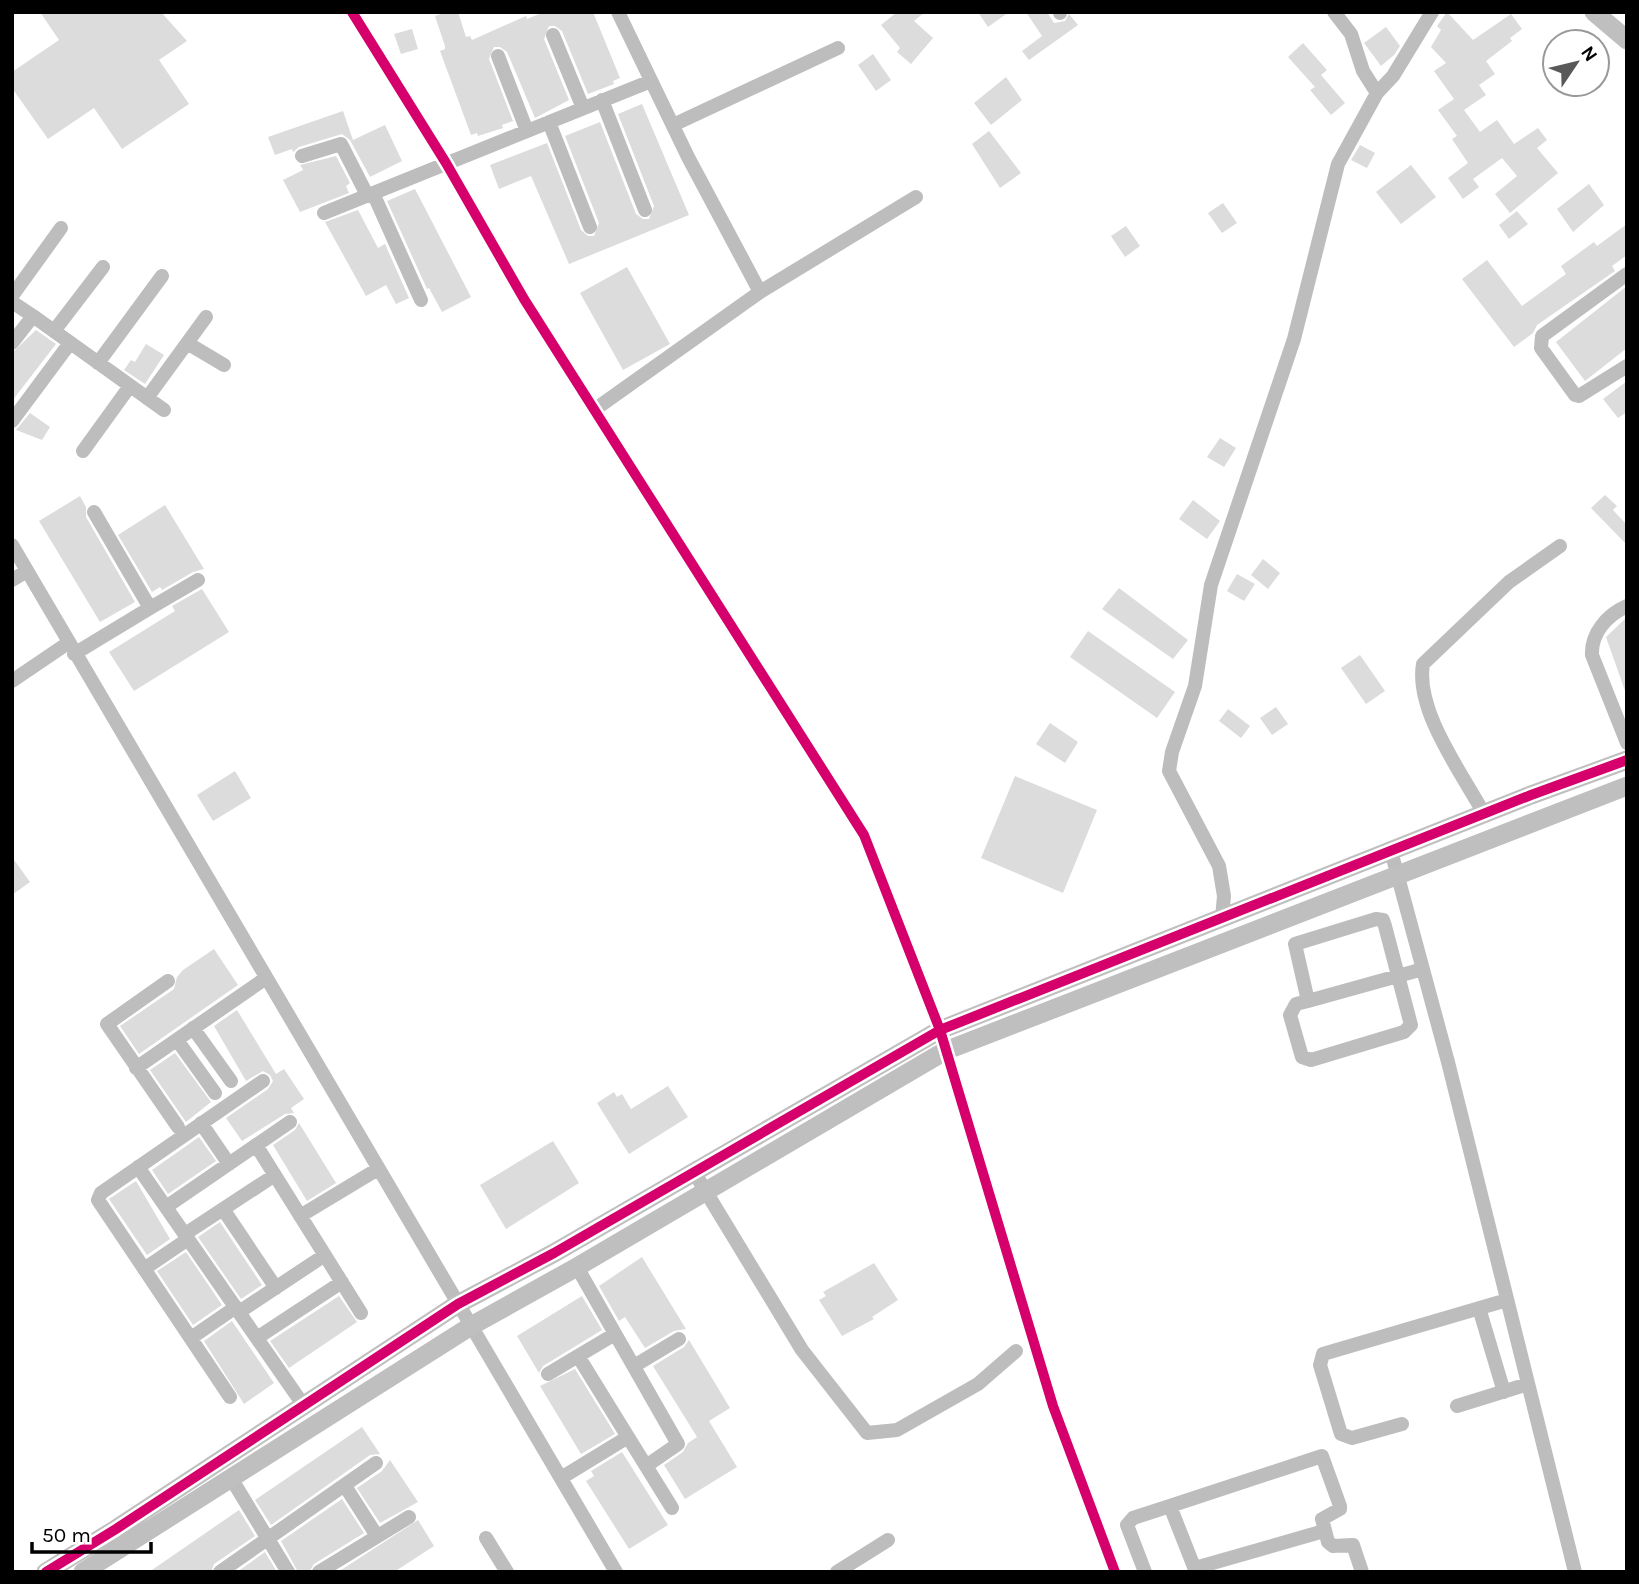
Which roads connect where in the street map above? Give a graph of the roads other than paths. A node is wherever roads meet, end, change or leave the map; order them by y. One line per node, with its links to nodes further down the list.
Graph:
1 (352, 12): 18 (street)
2 (618, 12): 10 (street)
3 (1334, 12): 11 (street)
4 (1432, 12): 11 (street)
5 (1594, 12): 7 (street)
6 (554, 35): 13 (street)
7 (1627, 40)
8 (838, 48): 15 (street)
9 (498, 56): 16 (street)
10 (651, 80): 12 (street); 15 (street)
11 (1377, 93): 62 (street)
12 (602, 100): 13 (street); 21 (street)
13 (583, 108): 14 (street)
14 (549, 122): 16 (street); 23 (street)
15 (673, 125): 28 (street)
16 (527, 131): 18 (street)
17 (302, 156): 19 (street)
18 (446, 163): 19 (street); 43 (street)
19 (370, 194): 22 (street); 30 (street)
20 (916, 197): 28 (street)
21 (645, 210)
22 (324, 212)
23 (590, 227)
24 (61, 228): 29 (street)
25 (103, 267): 33 (street)
26 (1627, 274): 39 (street)
27 (162, 276): 37 (street)
28 (760, 292): 43 (street)
29 (12, 299): 31 (street)
30 (421, 300)
31 (33, 316): 33 (street); 34 (street)
32 (206, 317): 36 (street)
33 (54, 331): 35 (street)
34 (12, 343)
35 (70, 343): 37 (street); 44 (street)
36 (187, 343): 38 (street); 41 (street)
37 (99, 363): 40 (street)
38 (224, 366)
39 (1627, 366)
40 (130, 386): 41 (street); 45 (street)
41 (147, 398): 42 (street)
42 (164, 410)
43 (594, 410): 69 (street)
44 (12, 421)
45 (83, 451)
46 (94, 512): 53 (street)
47 (12, 545): 49 (street)
48 (1560, 546): 59 (street)
49 (27, 571): 50 (street); 54 (street)
50 (12, 580)
51 (198, 580): 53 (street)
52 (1627, 606): 56 (street)
53 (150, 608): 54 (street)
54 (71, 648): 55 (street); 65 (street)
55 (12, 681)
56 (1625, 733)
57 (1627, 760): 59 (street)
58 (1627, 786): 61 (street)
59 (1484, 814): 60 (street)
60 (1391, 851): 61 (street); 62 (street)
61 (1398, 874): 63 (street); 71 (street)
62 (1222, 918): 69 (street)
63 (1423, 969): 64 (street); 95 (street)
64 (1399, 975): 67 (street); 67 (street); 67 (street)
65 (265, 978): 68 (street); 82 (street)
66 (168, 981): 72 (street)
67 (1308, 1001)
68 (194, 1028): 70 (street); 73 (street)
69 (940, 1030): 71 (street); 83 (street)
70 (177, 1040): 72 (street); 75 (street)
71 (945, 1051): 85 (street); 138 (street)
72 (136, 1068): 78 (street)
73 (231, 1081)
74 (262, 1081): 77 (street)
75 (215, 1093)
76 (290, 1122): 79 (street)
77 (201, 1123): 80 (street); 81 (street)
78 (178, 1127)
79 (256, 1145): 80 (street); 84 (street)
80 (229, 1164): 86 (street)
81 (138, 1167): 86 (street); 92 (street)
82 (378, 1169): 88 (street); 96 (street)
83 (694, 1172): 85 (street); 96 (street)
84 (275, 1175): 87 (street); 88 (street)
85 (707, 1189): 91 (street); 105 (street)
86 (166, 1207): 89 (street)
87 (223, 1209): 89 (street); 94 (street)
88 (300, 1216): 90 (street)
89 (186, 1237): 92 (street); 98 (street)
90 (325, 1255): 93 (street); 94 (street)
91 (577, 1268): 100 (street); 101 (street)
92 (144, 1269): 102 (street)
93 (342, 1282): 99 (street); 103 (street)
94 (276, 1288): 98 (street)
95 (1507, 1300): 97 (street); 109 (street)
96 (458, 1304): 100 (street); 112 (street)
97 (1479, 1308): 110 (street); 114 (street)
98 (237, 1310): 102 (street); 103 (street)
99 (361, 1313)
100 (471, 1326): 118 (street); 119 (street)
101 (615, 1334): 106 (street); 107 (street)
102 (191, 1338): 111 (street)
103 (257, 1338): 112 (street)
104 (679, 1339): 107 (street)
105 (1016, 1351)
106 (578, 1356): 108 (street); 115 (street)
107 (634, 1366): 117 (street)
108 (548, 1374)
109 (1528, 1384): 110 (street); 141 (street)
110 (1504, 1392): 113 (street)
111 (230, 1397)
112 (304, 1406): 130 (street)
113 (1457, 1406)
114 (1402, 1424)
115 (628, 1437): 117 (street); 119 (street)
116 (376, 1464): 120 (street)
117 (646, 1466): 122 (street)
118 (231, 1478): 127 (street); 131 (street)
119 (561, 1478): 136 (street)
120 (345, 1486): 125 (street); 127 (street)
121 (1170, 1506): 124 (street); 129 (street); 139 (street)
122 (672, 1508)
123 (409, 1517): 125 (street)
124 (1324, 1531): 129 (street); 140 (street)
125 (377, 1536): 134 (street)
126 (486, 1538): 135 (street)
127 (268, 1539): 132 (street); 133 (street)
128 (888, 1540): 137 (street)
129 (1196, 1570)
130 (46, 1572)
131 (83, 1572)
132 (220, 1572)
133 (288, 1572)
134 (319, 1572)
135 (507, 1572)
136 (617, 1572)
137 (837, 1572)
138 (1115, 1572)
139 (1145, 1572)
140 (1362, 1572)
141 (1575, 1572)

